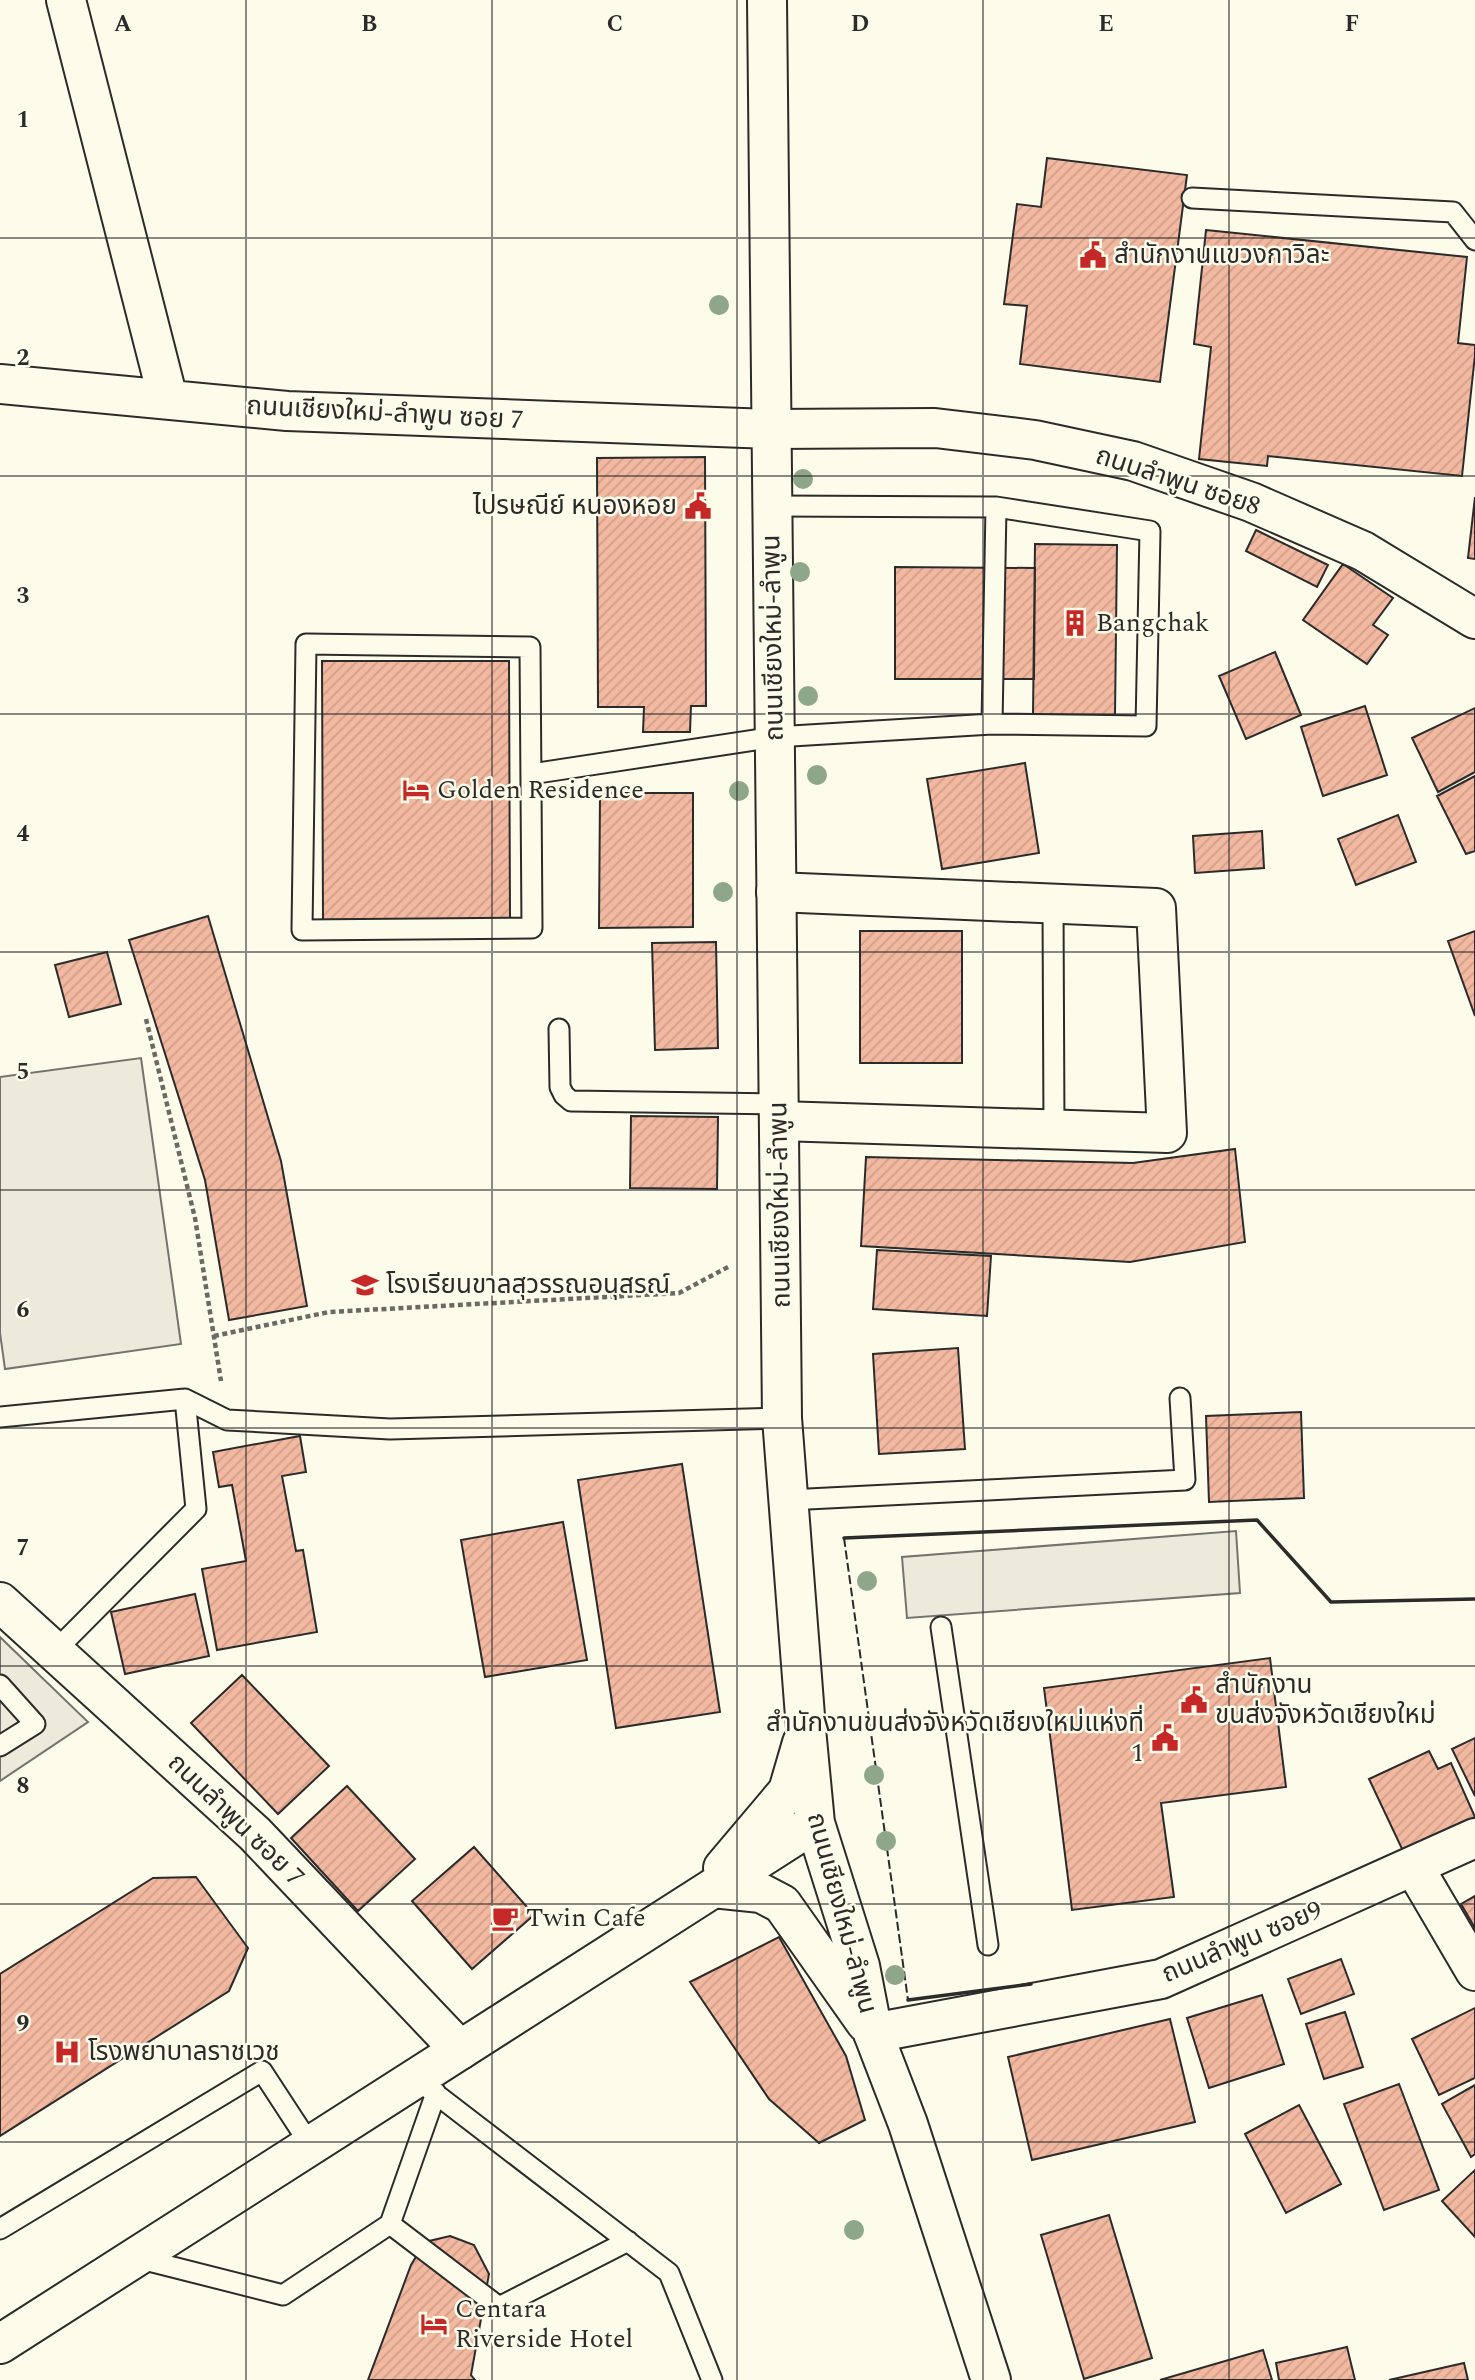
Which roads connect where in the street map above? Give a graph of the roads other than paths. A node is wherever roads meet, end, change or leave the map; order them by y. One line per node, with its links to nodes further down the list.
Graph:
1 (66, 0): 6 (street)
2 (767, 0): 7 (street, ถนนเชียงใหม่-ลำพูน)
3 (1192, 198): 4 (lane)
4 (1475, 240)
5 (0, 384): 6 (street, ถนนเชียงใหม่-ลำพูน ซอย 7)
6 (168, 399): 7 (street, ถนนเชียงใหม่-ลำพูน ซอย 7)
7 (771, 429): 8 (street, ถนนเชียงใหม่-ลำพูน); 10 (street, ถนนลำพูน ซอย8)
8 (772, 506): 9 (lane); 12 (street, ถนนเชียงใหม่-ลำพูน)
9 (996, 507): 11 (lane); 11 (lane)
10 (1475, 619)
11 (992, 724): 12 (lane)
12 (775, 737): 13 (lane); 14 (street, ถนนเชียงใหม่-ลำพูน)
13 (531, 774): 13 (lane)
14 (776, 892): 15 (street); 17 (street, ถนนเชียงใหม่-ลำพูน)
15 (1053, 904): 18 (lane); 18 (street)
16 (559, 1029): 17 (lane)
17 (779, 1113): 18 (street); 22 (street, ถนนเชียงใหม่-ลำพูน)
18 (1054, 1130)
19 (1180, 1398): 23 (lane)
20 (184, 1399): 21 (lane); 22 (lane); 26 (lane)
21 (0, 1417)
22 (782, 1418): 23 (street, ถนนเชียงใหม่-ลำพูน)
23 (788, 1500): 28 (street, ถนนเชียงใหม่-ลำพูน)
24 (0, 1602): 26 (street, ถนนลำพูน ซอย 7)
25 (941, 1627): 34 (lane)
26 (55, 1651): 37 (street, ถนนลำพูน ซอย 7)
27 (0, 1685): 29 (lane)
28 (806, 1729): 30 (street, ถนนเชียงใหม่-ลำพูน); 33 (street)
29 (0, 1746)
30 (815, 1823): 33 (street); 36 (street, ถนนเชียงใหม่-ลำพูน)
31 (1475, 1838): 32 (street, ถนนลำพูน ซอย9)
32 (1414, 1867): 35 (street); 36 (street, ถนนลำพูน ซอย9)
33 (704, 1894): 36 (street); 37 (street)
34 (988, 1945)
35 (1475, 1971)
36 (873, 2033): 46 (street, ถนนเชียงใหม่-ลำพูน)
37 (460, 2050): 38 (street)
38 (425, 2086): 39 (street); 40 (lane); 42 (lane)
39 (311, 2146): 41 (lane); 43 (street)
40 (390, 2224): 42 (lane); 43 (lane)
41 (0, 2229)
42 (628, 2241): 45 (lane)
43 (135, 2258): 44 (street)
44 (0, 2344)
45 (712, 2380)
46 (991, 2380)

